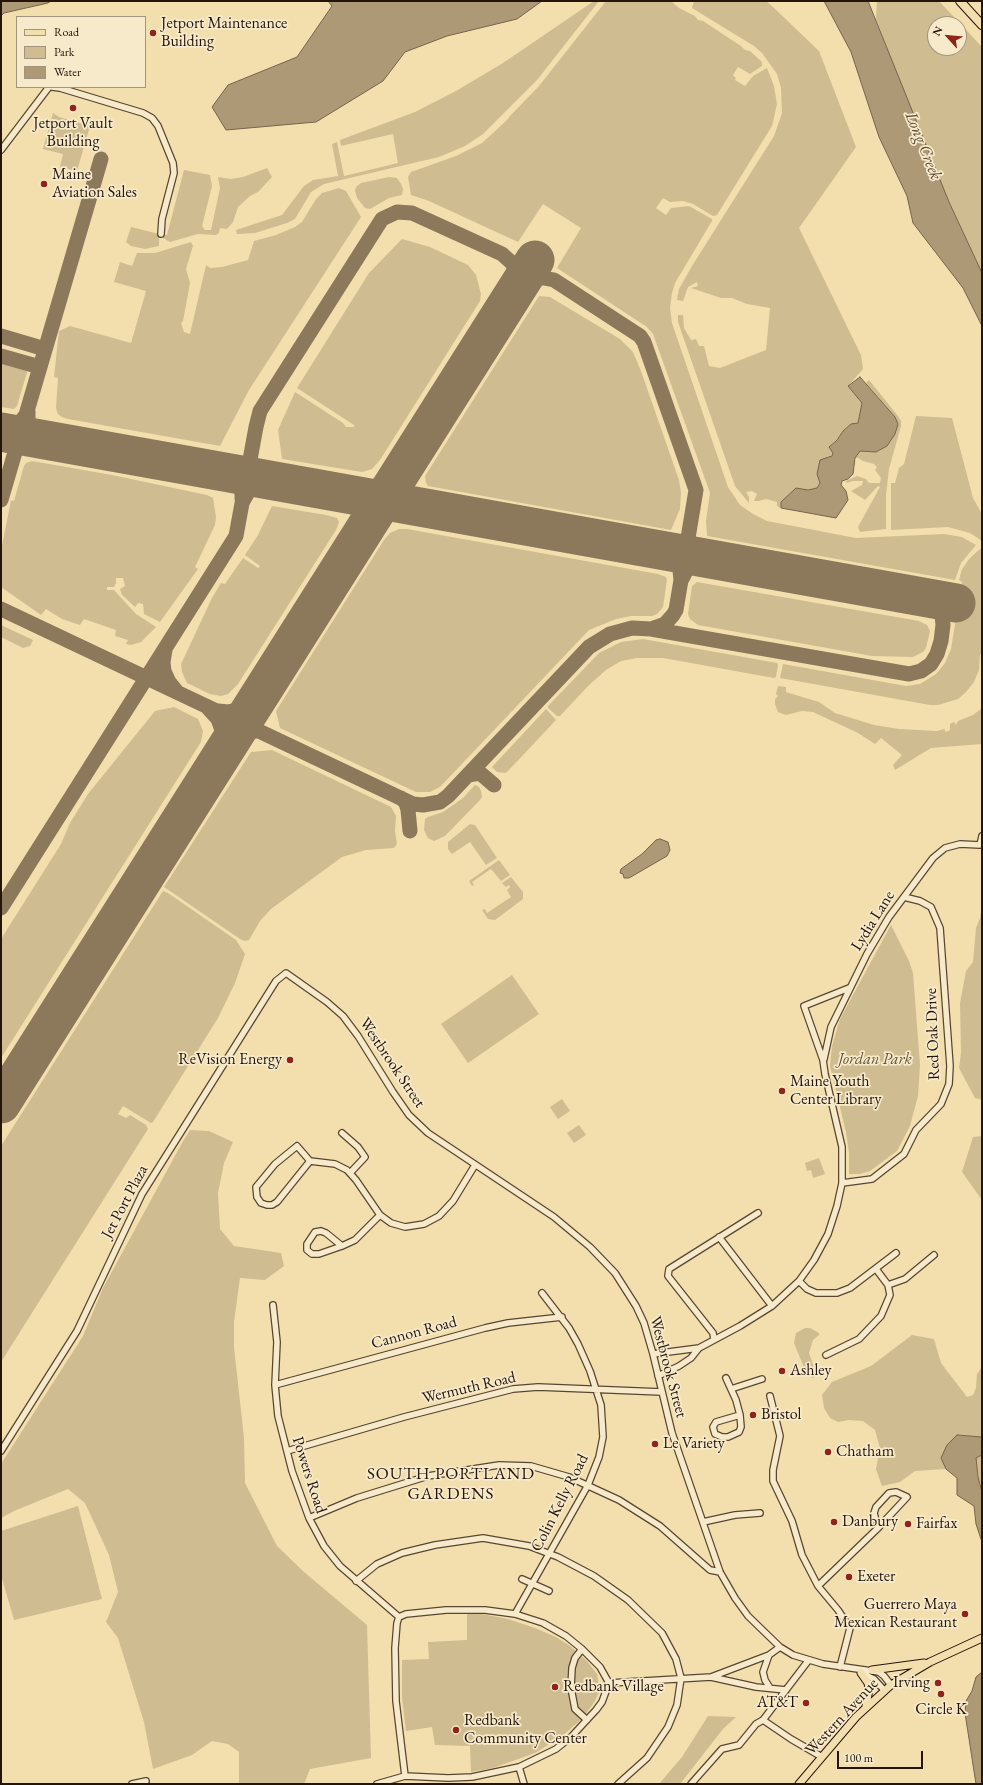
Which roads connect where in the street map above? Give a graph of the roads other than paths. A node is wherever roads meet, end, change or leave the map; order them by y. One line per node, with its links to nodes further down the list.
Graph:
1 (960, 1): 2 (highway)
2 (982, 25)
3 (50, 88): 5 (street)
4 (60, 88): 6 (street)
5 (1, 150)
6 (161, 234)
7 (982, 836): 8 (street, Lydia Lane)
8 (904, 897): 10 (street, Lydia Lane); 16 (street, Red Oak Drive)
9 (286, 973): 14 (street, Westbrook Street); 43 (street, Jet Port Plaza)
10 (849, 988): 11 (street, Lydia Lane); 11 (street)
11 (823, 1060): 16 (street)
12 (342, 1133): 15 (street)
13 (310, 1161): 13 (street); 15 (street)
14 (475, 1165): 18 (street); 32 (street, Westbrook Street)
15 (350, 1173): 18 (street)
16 (842, 1183): 24 (street)
17 (758, 1213): 19 (street)
18 (380, 1215): 20 (street)
19 (719, 1237): 28 (street); 30 (street)
20 (342, 1246): 20 (street)
21 (896, 1253): 23 (street)
22 (934, 1255): 25 (street)
23 (876, 1269): 24 (street); 25 (street)
24 (799, 1281): 28 (street)
25 (888, 1285): 33 (street)
26 (542, 1293): 29 (street, Colin Kelly Road)
27 (273, 1305): 37 (street, Powers Road)
28 (772, 1306): 30 (street)
29 (562, 1317): 37 (street, Cannon Road); 39 (street, Colin Kelly Road)
30 (714, 1339): 31 (street)
31 (699, 1348): 32 (street); 34 (street)
32 (653, 1354): 34 (street, Westbrook Street)
33 (826, 1355)
34 (658, 1376): 40 (street, Westbrook Street)
35 (726, 1378): 38 (street)
36 (762, 1379): 38 (street)
37 (276, 1385): 44 (street, Powers Road)
38 (731, 1389): 42 (street)
39 (596, 1391): 40 (street, Wermuth Road); 44 (street, Wermuth Road); 45 (street, Colin Kelly Road)
40 (662, 1392): 48 (street, Westbrook Street)
41 (770, 1396): 55 (street)
42 (740, 1415): 42 (street)
43 (1, 1451)
44 (286, 1451): 47 (street, Powers Road)
45 (588, 1485): 47 (street); 50 (street, Colin Kelly Road); 51 (street)
46 (760, 1513): 48 (street)
47 (309, 1518): 53 (street, Powers Road)
48 (703, 1522): 51 (street, Westbrook Street)
49 (878, 1528): 49 (street); 55 (street)
50 (550, 1553): 53 (street); 54 (street, Colin Kelly Road); 69 (street)
51 (720, 1572): 60 (street, Westbrook Street)
52 (522, 1579): 54 (street)
53 (356, 1581): 58 (street, Powers Road)
54 (533, 1583): 56 (street); 57 (street, Colin Kelly Road)
55 (818, 1586): 65 (street)
56 (549, 1591)
57 (515, 1614): 58 (street); 61 (street)
58 (399, 1617): 80 (street)
59 (982, 1638): 64 (main road)
60 (780, 1647): 62 (street); 63 (street, Westbrook Street)
61 (582, 1649): 70 (street); 76 (street)
62 (769, 1655): 68 (street); 72 (street)
63 (808, 1661): 65 (street, Westbrook Street); 73 (street)
64 (930, 1662): 66 (main road); 71 (main road, Western Avenue)
65 (840, 1667): 67 (street, Westbrook Street)
66 (872, 1670): 67 (street, Westbrook Street); 71 (street)
67 (859, 1672): 74 (street, Westbrook Street); 75 (main road)
68 (711, 1677): 69 (street); 72 (street)
69 (681, 1678): 70 (street); 85 (street)
70 (609, 1683): 76 (street)
71 (891, 1685): 74 (main road, Western Avenue)
72 (770, 1688): 73 (street)
73 (786, 1690): 77 (street)
74 (884, 1690): 75 (main road, Western Avenue)
75 (866, 1707): 78 (main road, Western Avenue)
76 (587, 1720): 79 (street)
77 (763, 1720): 78 (street); 86 (street)
78 (822, 1757): 87 (main road, Western Avenue)
79 (519, 1767): 80 (street); 84 (street)
80 (405, 1776): 83 (street)
81 (146, 1781): 82 (street)
82 (132, 1784)
83 (377, 1784)
84 (524, 1784)
85 (618, 1784)
86 (691, 1784)
87 (799, 1784)

